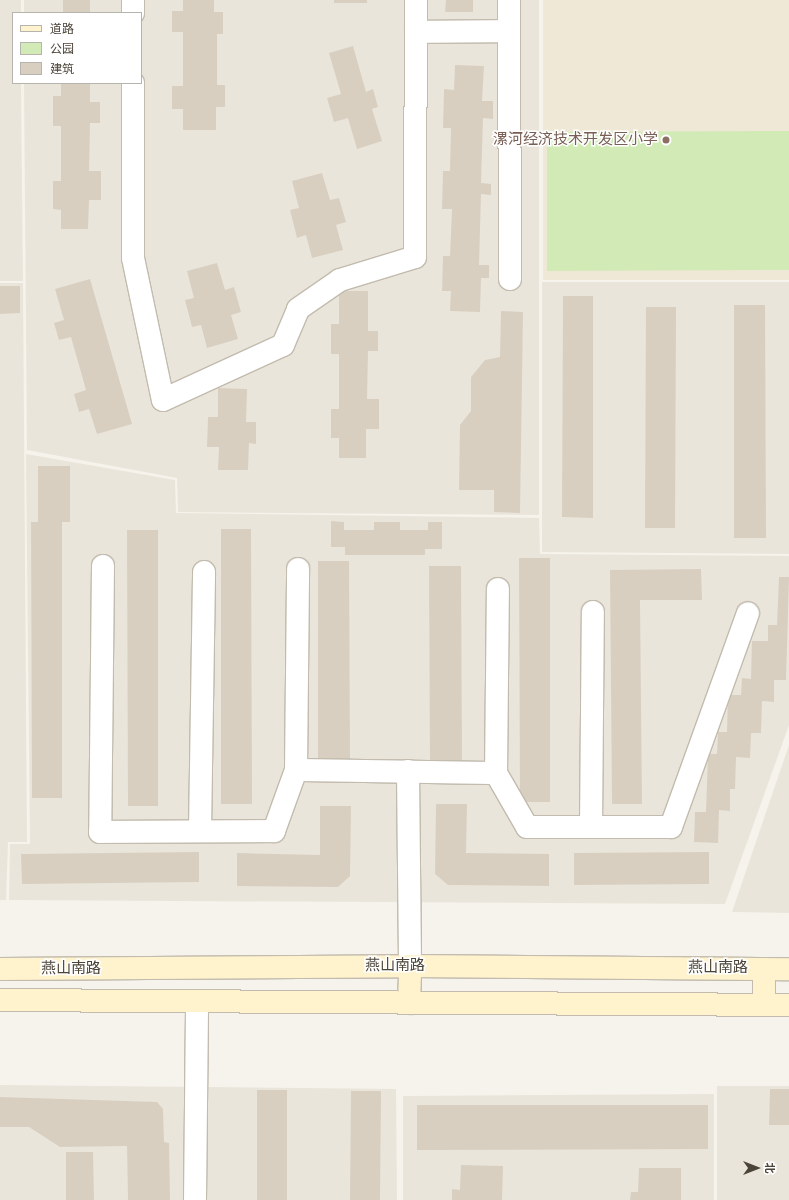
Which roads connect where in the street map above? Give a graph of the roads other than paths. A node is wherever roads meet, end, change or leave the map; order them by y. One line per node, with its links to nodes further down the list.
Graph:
1 (133, 0): 4 (street)
2 (416, 0): 6 (street)
3 (509, 0): 5 (street)
4 (133, 12)
5 (509, 31): 6 (street); 8 (street)
6 (416, 32): 7 (street)
7 (133, 84)
8 (510, 279)
9 (103, 566): 19 (street)
10 (298, 569): 15 (street)
11 (204, 572): 19 (street)
12 (498, 589): 17 (street)
13 (593, 612): 18 (street)
14 (748, 613): 18 (street)
15 (296, 770): 16 (street); 19 (street)
16 (408, 771): 17 (street); 20 (street)
17 (496, 773): 18 (street)
18 (591, 827)
19 (200, 831)
20 (410, 966): 21 (main road, 燕山南路); 22 (main road, 燕山南路); 26 (main road)
21 (0, 969)
22 (764, 969): 23 (main road, 燕山南路); 27 (main road)
23 (789, 969)
24 (0, 1000): 25 (main road)
25 (197, 1002): 26 (main road); 29 (street)
26 (409, 1003): 27 (main road)
27 (764, 1005): 28 (main road)
28 (789, 1005)
29 (195, 1200)

